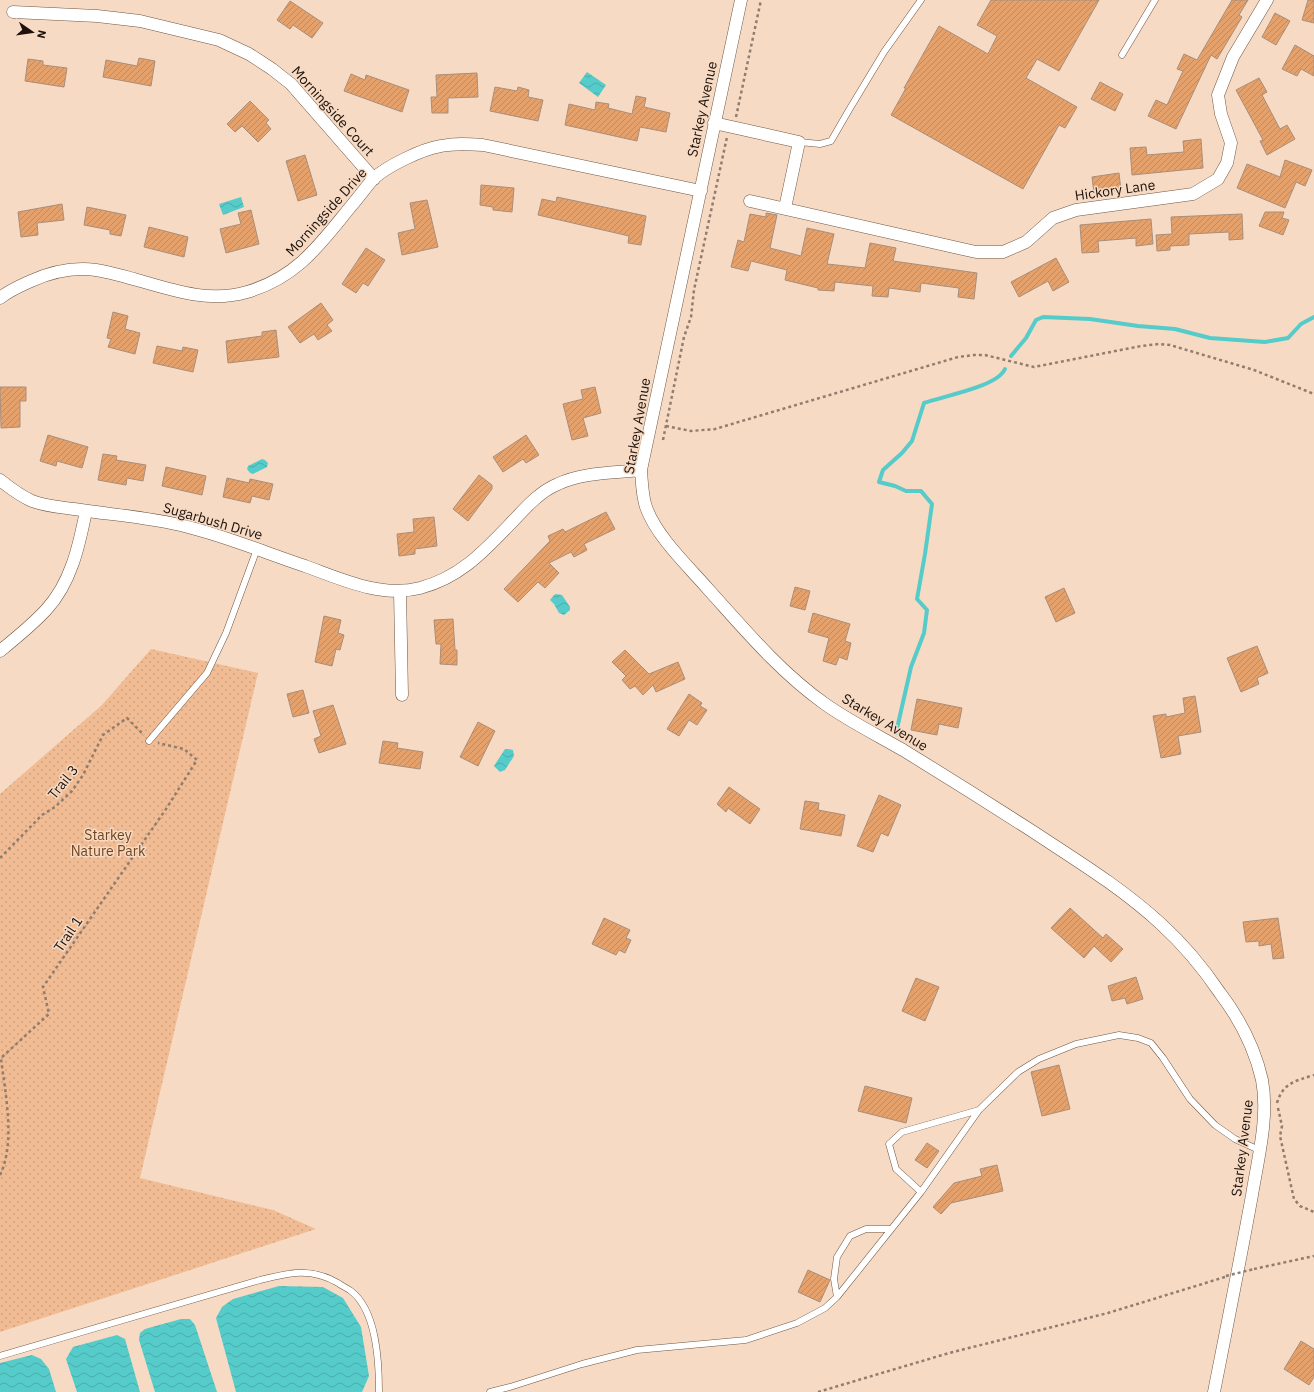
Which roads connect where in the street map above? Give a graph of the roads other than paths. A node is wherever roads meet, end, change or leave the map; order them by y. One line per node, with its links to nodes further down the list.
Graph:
1 (740, 0): 7 (street, Starkey Avenue)
2 (921, 0): 8 (lane)
3 (1155, 0): 6 (lane)
4 (1268, 0): 12 (street, Hickory Lane)
5 (13, 12): 9 (street, Morningside Court)
6 (1122, 55)
7 (714, 123): 8 (street); 10 (street, Starkey Avenue)
8 (799, 142): 12 (street)
9 (374, 179): 10 (street, Morningside Drive); 13 (street, Morningside Drive)
10 (701, 191): 14 (street, Starkey Avenue)
11 (750, 201): 12 (street, Hickory Lane)
12 (785, 208)
13 (0, 298)
14 (641, 470): 18 (street, Sugarbush Drive); 23 (street, Starkey Avenue)
15 (0, 480): 16 (street)
16 (86, 511): 17 (street, Sugarbush Drive); 19 (street)
17 (257, 549): 18 (street, Sugarbush Drive); 21 (lane)
18 (400, 592): 20 (street)
19 (0, 651)
20 (402, 695)
21 (149, 741)
22 (979, 1110): 23 (lane); 24 (lane); 24 (lane)
23 (1259, 1150): 30 (street, Starkey Avenue)
24 (921, 1192): 25 (lane)
25 (890, 1229): 26 (lane); 26 (lane)
26 (836, 1297): 29 (lane)
27 (0, 1356): 28 (lane)
28 (379, 1392)
29 (490, 1392)
30 (1214, 1392)

